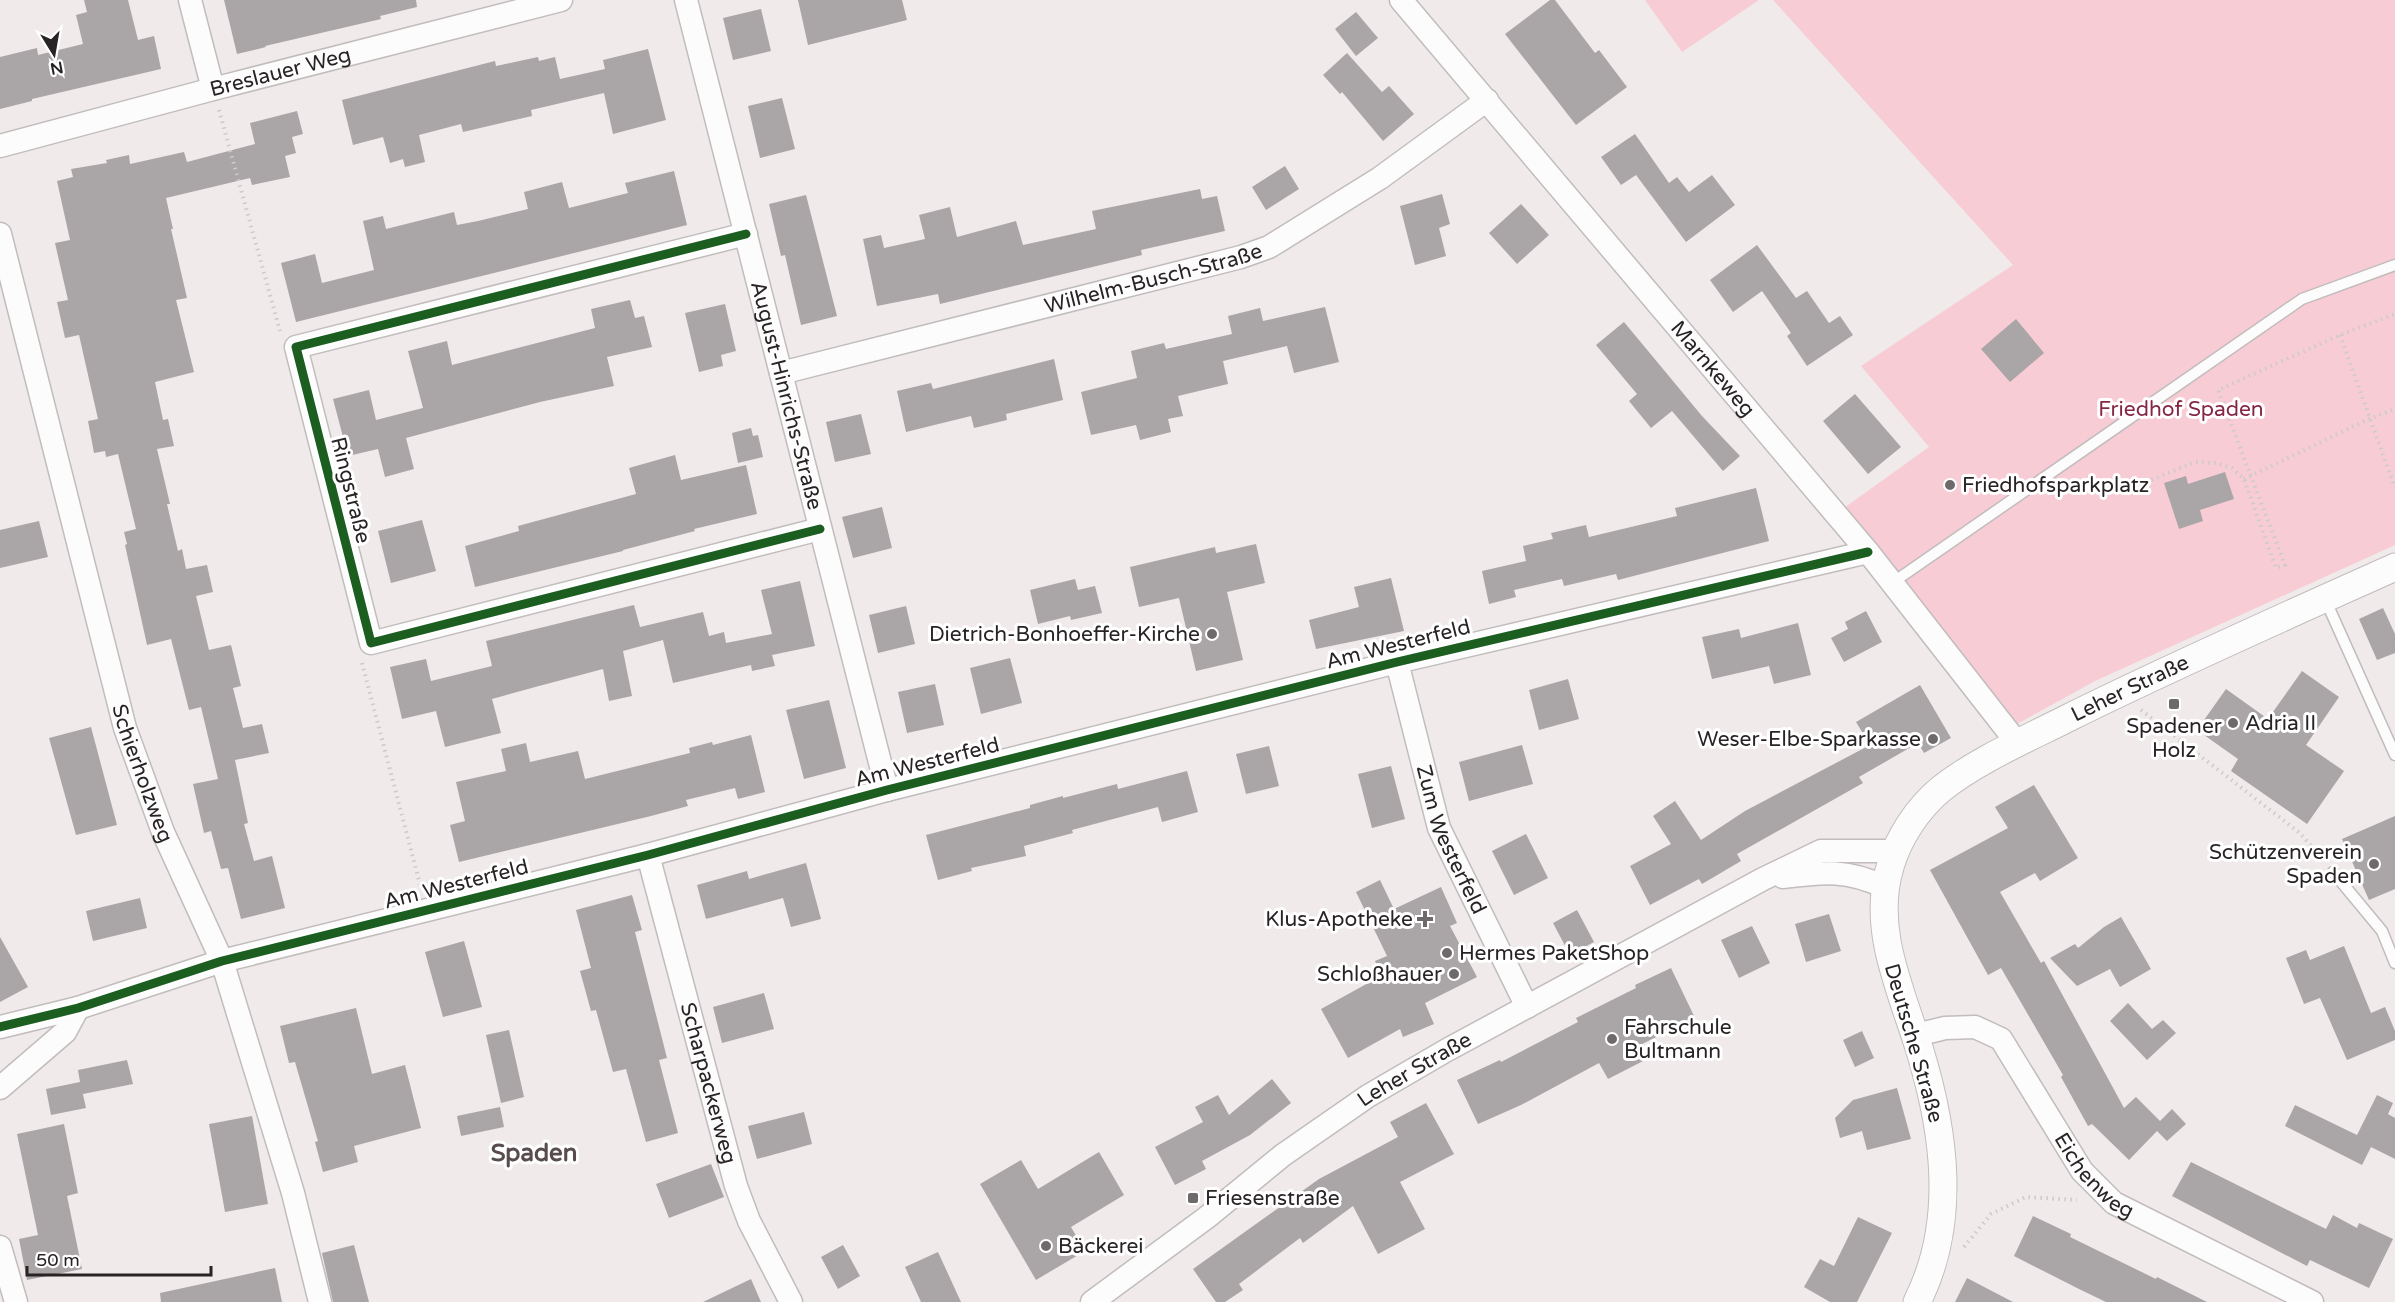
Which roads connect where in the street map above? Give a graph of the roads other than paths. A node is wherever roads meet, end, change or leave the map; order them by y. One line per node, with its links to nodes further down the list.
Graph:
1 (190, 0): 6 (street)
2 (561, 0): 5 (street, Breslauer Weg)
3 (686, 0): 10 (street, August-Hinrichs-Straße)
4 (1401, 0): 7 (street, Marnkeweg)
5 (480, 10): 6 (street, Breslauer Weg)
6 (213, 89): 8 (street, Breslauer Weg)
7 (1487, 100): 12 (street, Wilhelm-Busch-Straße); 14 (street, Marnkeweg)
8 (0, 146)
9 (0, 234): 27 (street, Schierholzweg)
10 (746, 234): 12 (street, August-Hinrichs-Straße); 13 (street, Ringstraße)
11 (2395, 265): 16 (lane)
12 (781, 373): 13 (street, August-Hinrichs-Straße)
13 (820, 528): 21 (street, August-Hinrichs-Straße)
14 (1868, 552): 16 (street, Marnkeweg); 18 (street, Am Westerfeld)
15 (2395, 567): 17 (street, Leher Straße)
16 (1892, 583): 19 (street, Marnkeweg)
17 (2325, 599): 19 (street, Leher Straße); 20 (lane)
18 (1397, 662): 21 (street, Am Westerfeld); 29 (street, Zum Westerfeld)
19 (2018, 744): 22 (street, Leher Straße)
20 (2395, 755)
21 (887, 790): 23 (street, Am Westerfeld)
22 (1895, 851): 25 (street, Leher Straße); 26 (street, Leher Straße)
23 (648, 855): 27 (street, Am Westerfeld); 38 (street, Scharpackerweg)
24 (2333, 872): 28 (lane)
25 (1763, 879): 26 (street, Leher Straße); 29 (street, Leher Straße)
26 (1885, 887): 32 (street, Deutsche Straße)
27 (222, 961): 30 (street, Am Westerfeld); 37 (street, Schierholzweg)
28 (2395, 963)
29 (1527, 1007): 35 (street, Leher Straße)
30 (78, 1008): 31 (street, Am Westerfeld); 33 (street)
31 (0, 1027)
32 (1916, 1035): 39 (street, Deutsche Straße); 40 (street, Eichenweg)
33 (5, 1075)
34 (0, 1247): 36 (street)
35 (1099, 1300)
36 (16, 1302)
37 (320, 1302)
38 (791, 1302)
39 (1917, 1302)
40 (2312, 1302)

